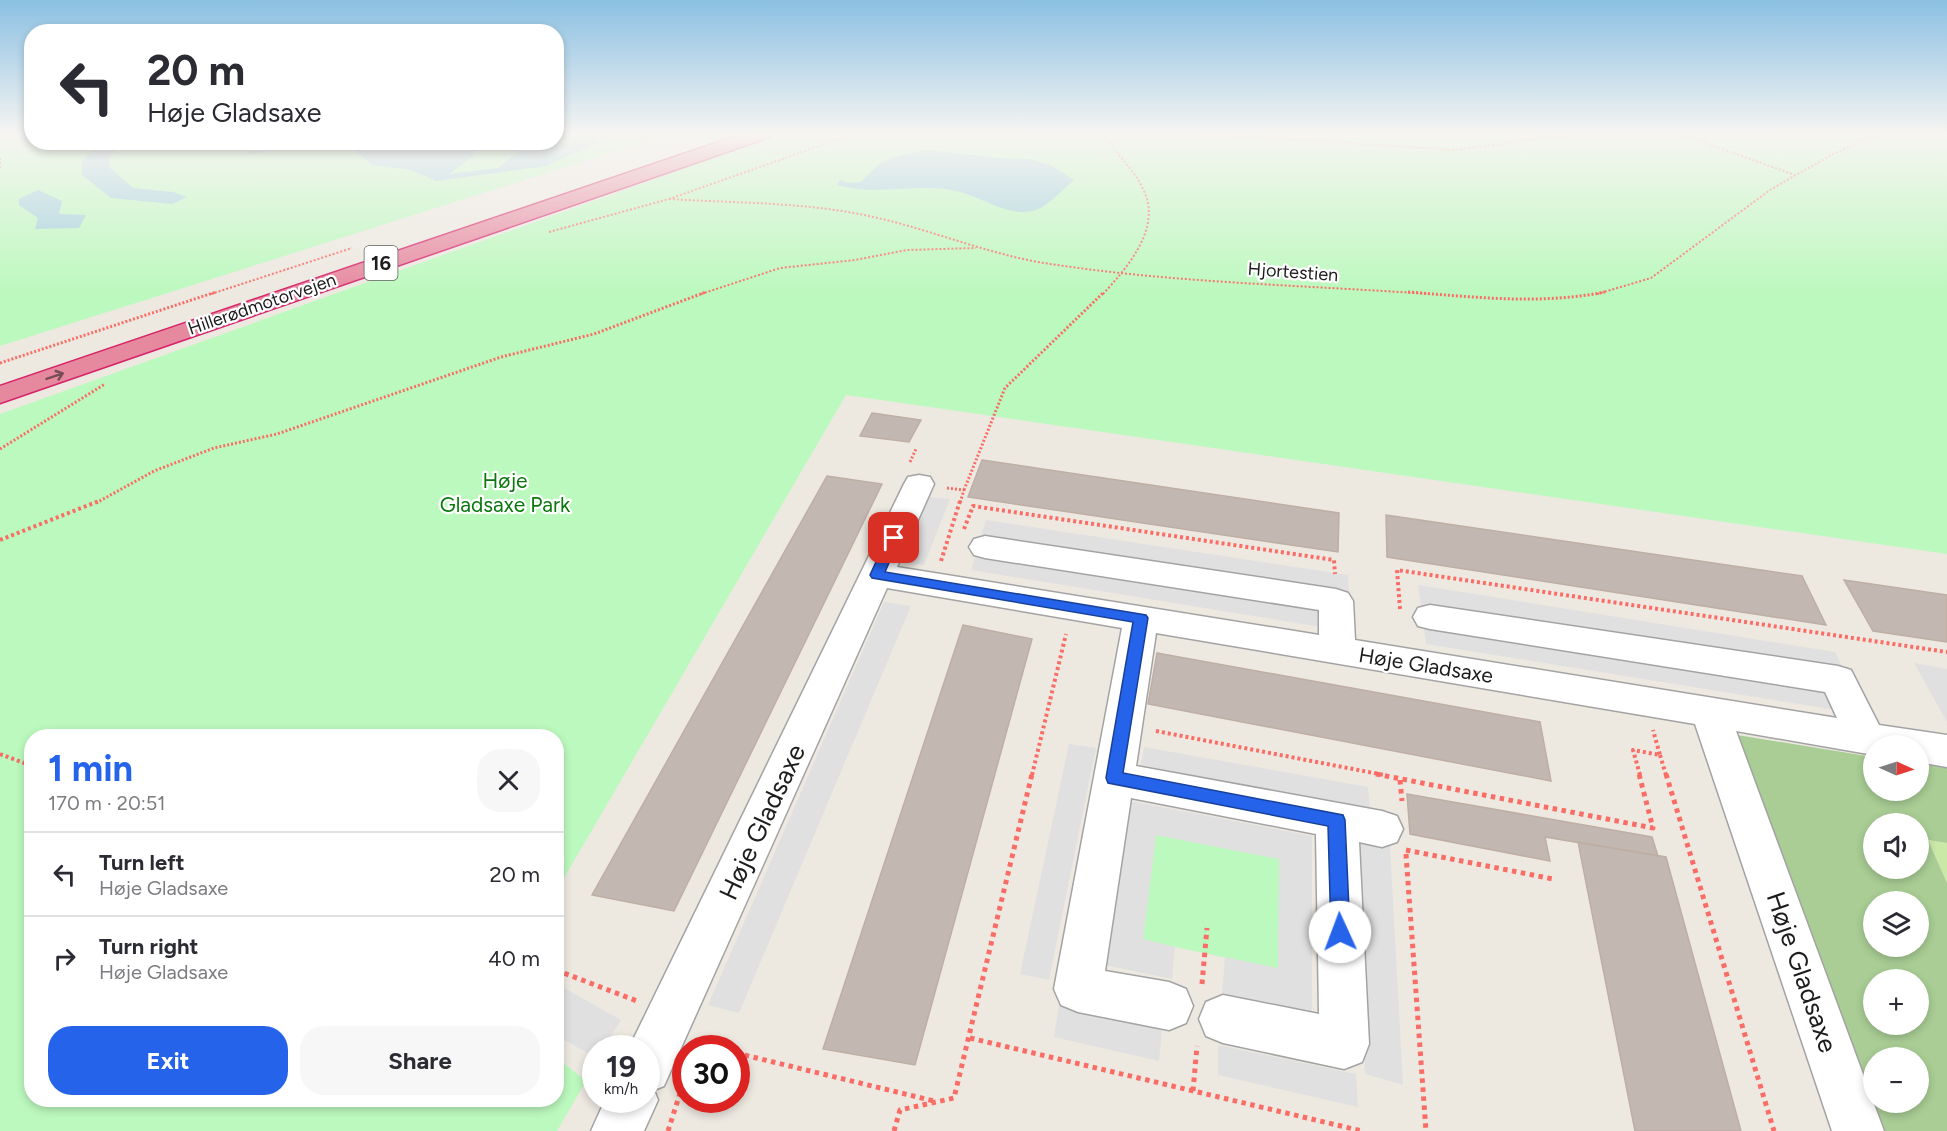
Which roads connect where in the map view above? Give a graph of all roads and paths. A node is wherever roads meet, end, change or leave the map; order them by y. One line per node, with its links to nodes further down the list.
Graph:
1 (573, 186): 10 (highway, Hillerødmotorvejen / 16)
2 (612, 186): 12 (highway, Hillerødmotorvejen / 16, one-way to 2)
3 (707, 186): 7 (path, Hjortestien)
4 (1144, 186): 8 (path)
5 (1778, 186): 8 (path, Hjortestien)
6 (356, 246): 9 (path)
7 (980, 248): 8 (path, Hjortestien); 17 (path)
8 (1122, 274): 15 (path)
9 (0, 363)
10 (0, 376)
11 (110, 381): 13 (path)
12 (0, 395)
13 (0, 449)
14 (919, 484): 15 (path); 20 (street, Høje Gladsaxe)
15 (964, 490): 19 (path)
16 (971, 510): 22 (path)
17 (0, 540)
18 (986, 547): 22 (street)
19 (941, 562)
20 (877, 575): 23 (street, Høje Gladsaxe); 45 (street, Høje Gladsaxe)
21 (1398, 584): 27 (path)
22 (1336, 601): 26 (street)
23 (1072, 607): 25 (street, Høje Gladsaxe); 48 (path)
24 (1430, 617): 31 (street)
25 (1141, 618): 26 (street, Høje Gladsaxe); 30 (street)
26 (1337, 650): 28 (street, Høje Gladsaxe)
27 (1947, 652)
28 (1645, 701): 29 (street, Høje Gladsaxe); 36 (path)
29 (1710, 712): 32 (street, Høje Gladsaxe); 60 (street, Høje Gladsaxe)
30 (1123, 724): 38 (street); 39 (path)
31 (1865, 735)
32 (1863, 737)
33 (1929, 748): 34 (street, Høje Gladsaxe)
34 (1947, 751)
35 (0, 754): 37 (path)
36 (1660, 755): 39 (path); 59 (path)
37 (24, 763)
38 (1114, 778): 40 (street); 44 (street)
39 (1400, 780): 41 (path)
40 (1336, 820): 41 (street); 46 (street)
41 (1399, 830): 42 (path); 58 (path)
42 (1553, 879)
43 (564, 973): 45 (path)
44 (1169, 1006)
45 (672, 1014): 47 (path); 49 (street, Høje Gladsaxe)
46 (1223, 1019)
47 (690, 1035)
48 (970, 1038): 51 (path); 57 (path)
49 (660, 1039)
50 (750, 1056): 51 (path)
51 (936, 1101): 56 (path)
52 (626, 1113): 54 (street)
53 (674, 1113): 55 (path)
54 (617, 1131)
55 (668, 1131)
56 (894, 1131)
57 (1362, 1131)
58 (1426, 1131)
59 (1774, 1131)
60 (1858, 1131)

